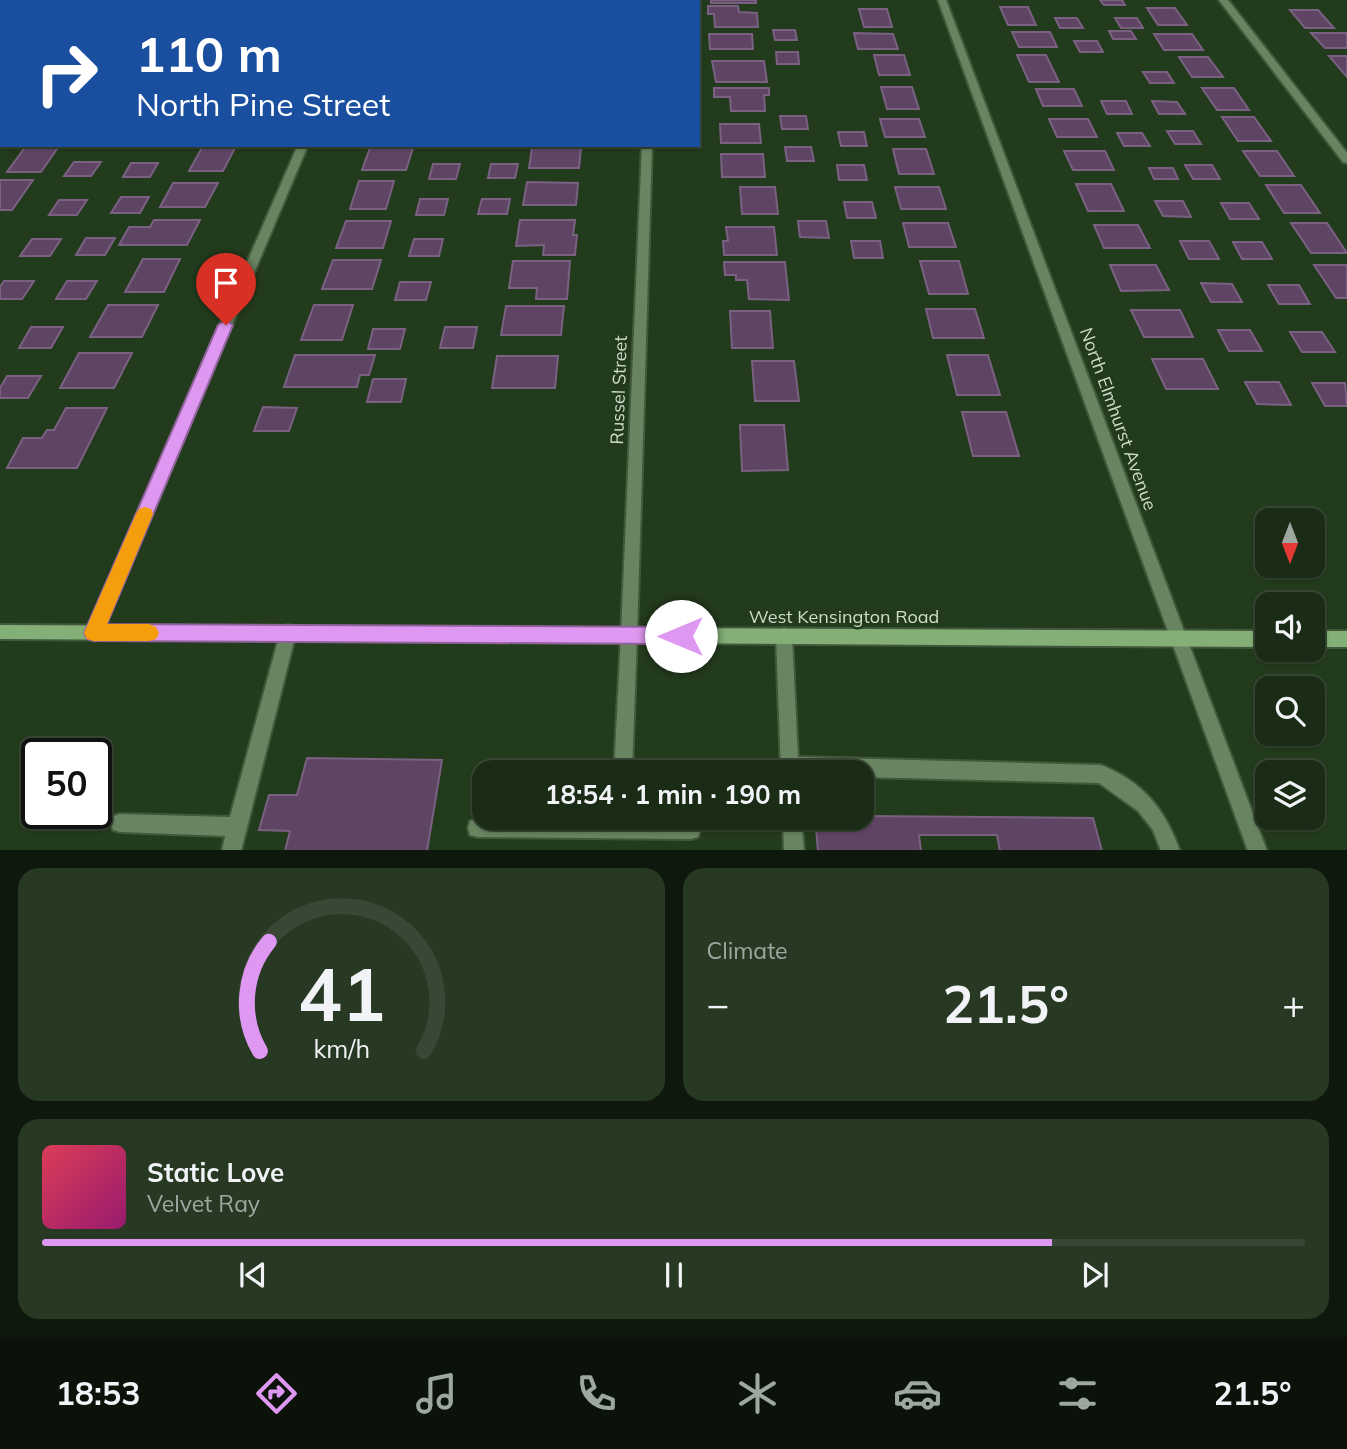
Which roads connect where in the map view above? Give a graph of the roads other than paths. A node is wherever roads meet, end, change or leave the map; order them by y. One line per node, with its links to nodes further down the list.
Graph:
1 (942, 0): 11 (street, North Elmhurst Avenue)
2 (1223, 0): 5 (street)
3 (302, 147): 7 (street)
4 (647, 147): 9 (street, Russel Street)
5 (1347, 160)
6 (0, 632): 7 (main road, West Kensington Road)
7 (94, 633): 8 (main road, West Kensington Road)
8 (288, 633): 9 (main road, West Kensington Road); 19 (street)
9 (629, 635): 10 (main road, West Kensington Road); 15 (street, Russel Street)
10 (784, 636): 11 (main road, West Kensington Road); 16 (street)
11 (1179, 638): 12 (main road, West Kensington Road); 24 (street, North Elmhurst Avenue)
12 (1255, 639)
13 (1325, 639): 14 (main road)
14 (1347, 639)
15 (624, 760)
16 (789, 760)
17 (874, 770): 23 (street)
18 (120, 823): 19 (street)
19 (237, 827): 21 (street)
20 (793, 830): 22 (street)
21 (231, 850)
22 (794, 850)
23 (1171, 850)
24 (1258, 850)

